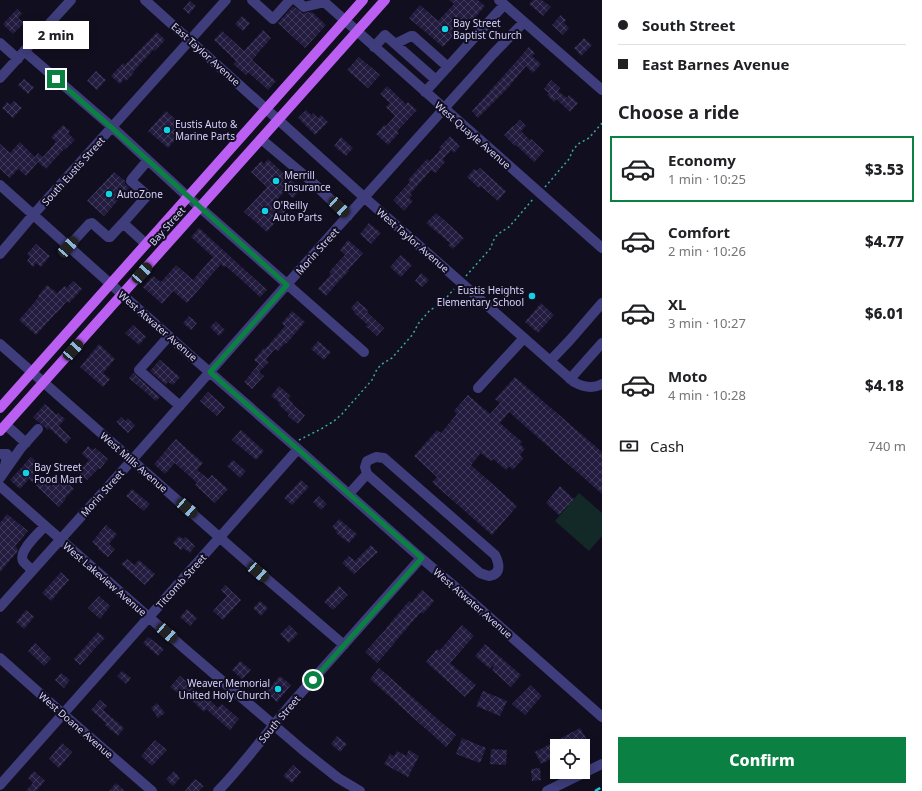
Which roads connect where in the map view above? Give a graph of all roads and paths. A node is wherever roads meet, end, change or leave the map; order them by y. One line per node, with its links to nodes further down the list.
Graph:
1 (71, 0): 18 (street)
2 (145, 0): 14 (street, East Taylor Avenue)
3 (226, 0): 14 (street, South Eustis Street)
4 (252, 0): 5 (street)
5 (290, 0)
6 (296, 0): 9 (street)
7 (364, 0): 11 (main road, Bay Street)
8 (385, 0): 13 (main road, Bay Street)
9 (324, 1): 11 (street, West Quayle Avenue)
10 (501, 2): 12 (street); 19 (street)
11 (345, 20): 13 (street, West Quayle Avenue); 24 (main road, Bay Street)
12 (524, 22): 22 (street); 25 (street, Morin Street)
13 (357, 31): 17 (street, West Quayle Avenue); 26 (main road, Bay Street)
14 (190, 40): 24 (street, East Taylor Avenue); 28 (street, South Eustis Street)
15 (0, 43): 18 (street)
16 (395, 44): 17 (street); 19 (street); 21 (street)
17 (374, 47): 23 (street, West Quayle Avenue)
18 (21, 55): 20 (street); 28 (street)
19 (448, 67): 21 (street)
20 (0, 78)
21 (436, 80): 23 (street)
22 (602, 90)
23 (425, 92): 25 (street, West Quayle Avenue)
24 (267, 109): 26 (street, West Taylor Avenue); 33 (main road, Bay Street)
25 (444, 109): 32 (street, West Quayle Avenue); 34 (street, Morin Street)
26 (278, 119): 29 (main road, Bay Street); 34 (street, West Taylor Avenue)
27 (602, 123): 32 (path)
28 (112, 128): 30 (street); 36 (street, South Eustis Street)
29 (260, 139): 35 (main road, Bay Street); 37 (street)
30 (148, 160): 33 (street); 38 (street)
31 (0, 185): 36 (street, West Atwater Avenue)
32 (539, 193): 41 (street, West Quayle Avenue); 43 (path)
33 (188, 197): 35 (street); 39 (main road, Bay Street)
34 (365, 198): 37 (street, Morin Street); 43 (street, West Taylor Avenue)
35 (200, 207): 45 (street); 46 (main road, Bay Street)
36 (33, 216): 40 (street, West Atwater Avenue); 42 (street, South Eustis Street)
37 (348, 216): 45 (street, Morin Street)
38 (123, 223): 39 (street); 40 (street)
39 (146, 244): 44 (main road, Bay Street)
40 (68, 247): 44 (street, West Atwater Avenue)
41 (602, 248)
42 (0, 254)
43 (460, 281): 49 (street, West Taylor Avenue); 65 (path)
44 (110, 284): 46 (street, West Atwater Avenue); 54 (main road, Bay Street)
45 (287, 285): 52 (street); 55 (street, Morin Street)
46 (122, 294): 48 (street, West Atwater Avenue); 57 (main road, Bay Street)
47 (602, 303): 53 (street)
48 (169, 336): 55 (street, West Atwater Avenue); 60 (street)
49 (524, 338): 53 (street, West Taylor Avenue); 59 (street)
50 (602, 343): 56 (street)
51 (0, 344): 54 (street, West Mills Avenue)
52 (364, 352)
53 (550, 361): 56 (street, West Taylor Avenue)
54 (32, 372): 57 (street, West Mills Avenue); 61 (main road, Bay Street)
55 (210, 372): 60 (street, Morin Street); 65 (street, West Atwater Avenue)
56 (570, 379): 58 (street, West Taylor Avenue)
57 (44, 383): 62 (main road, Bay Street); 67 (street, West Mills Avenue)
58 (602, 384)
59 (478, 388)
60 (180, 406): 67 (street, Morin Street)
61 (0, 408)
62 (3, 428): 64 (street)
63 (38, 429): 64 (street)
64 (26, 443): 68 (street)
65 (295, 446): 71 (street, West Atwater Avenue); 73 (street, Titcomb Street)
66 (1, 453): 68 (street)
67 (132, 460): 73 (street, West Mills Avenue); 74 (street, Morin Street)
68 (1, 472)
69 (366, 474): 69 (street); 71 (street)
70 (0, 486): 72 (street, West Lakeview Avenue)
71 (349, 494): 75 (street, West Atwater Avenue)
72 (45, 526): 74 (street, West Lakeview Avenue); 76 (street)
73 (220, 537): 78 (street, Titcomb Street); 79 (street, West Mills Avenue)
74 (60, 539): 76 (street, Morin Street); 78 (street, West Lakeview Avenue)
75 (422, 558): 79 (street, South Street); 82 (street, West Atwater Avenue)
76 (32, 570): 77 (street, Morin Street)
77 (0, 607)
78 (148, 617): 81 (street, Titcomb Street); 83 (street, West Lakeview Avenue)
79 (344, 646): 83 (street, South Street)
80 (0, 658): 81 (street, West Doane Avenue)
81 (63, 714): 85 (street, Titcomb Street); 86 (street, West Doane Avenue)
82 (602, 717)
83 (273, 725): 87 (street, South Street); 88 (street, West Lakeview Avenue)
84 (602, 764): 89 (street)
85 (0, 785)
86 (152, 791)
87 (218, 791)
88 (360, 791)
89 (547, 791)

